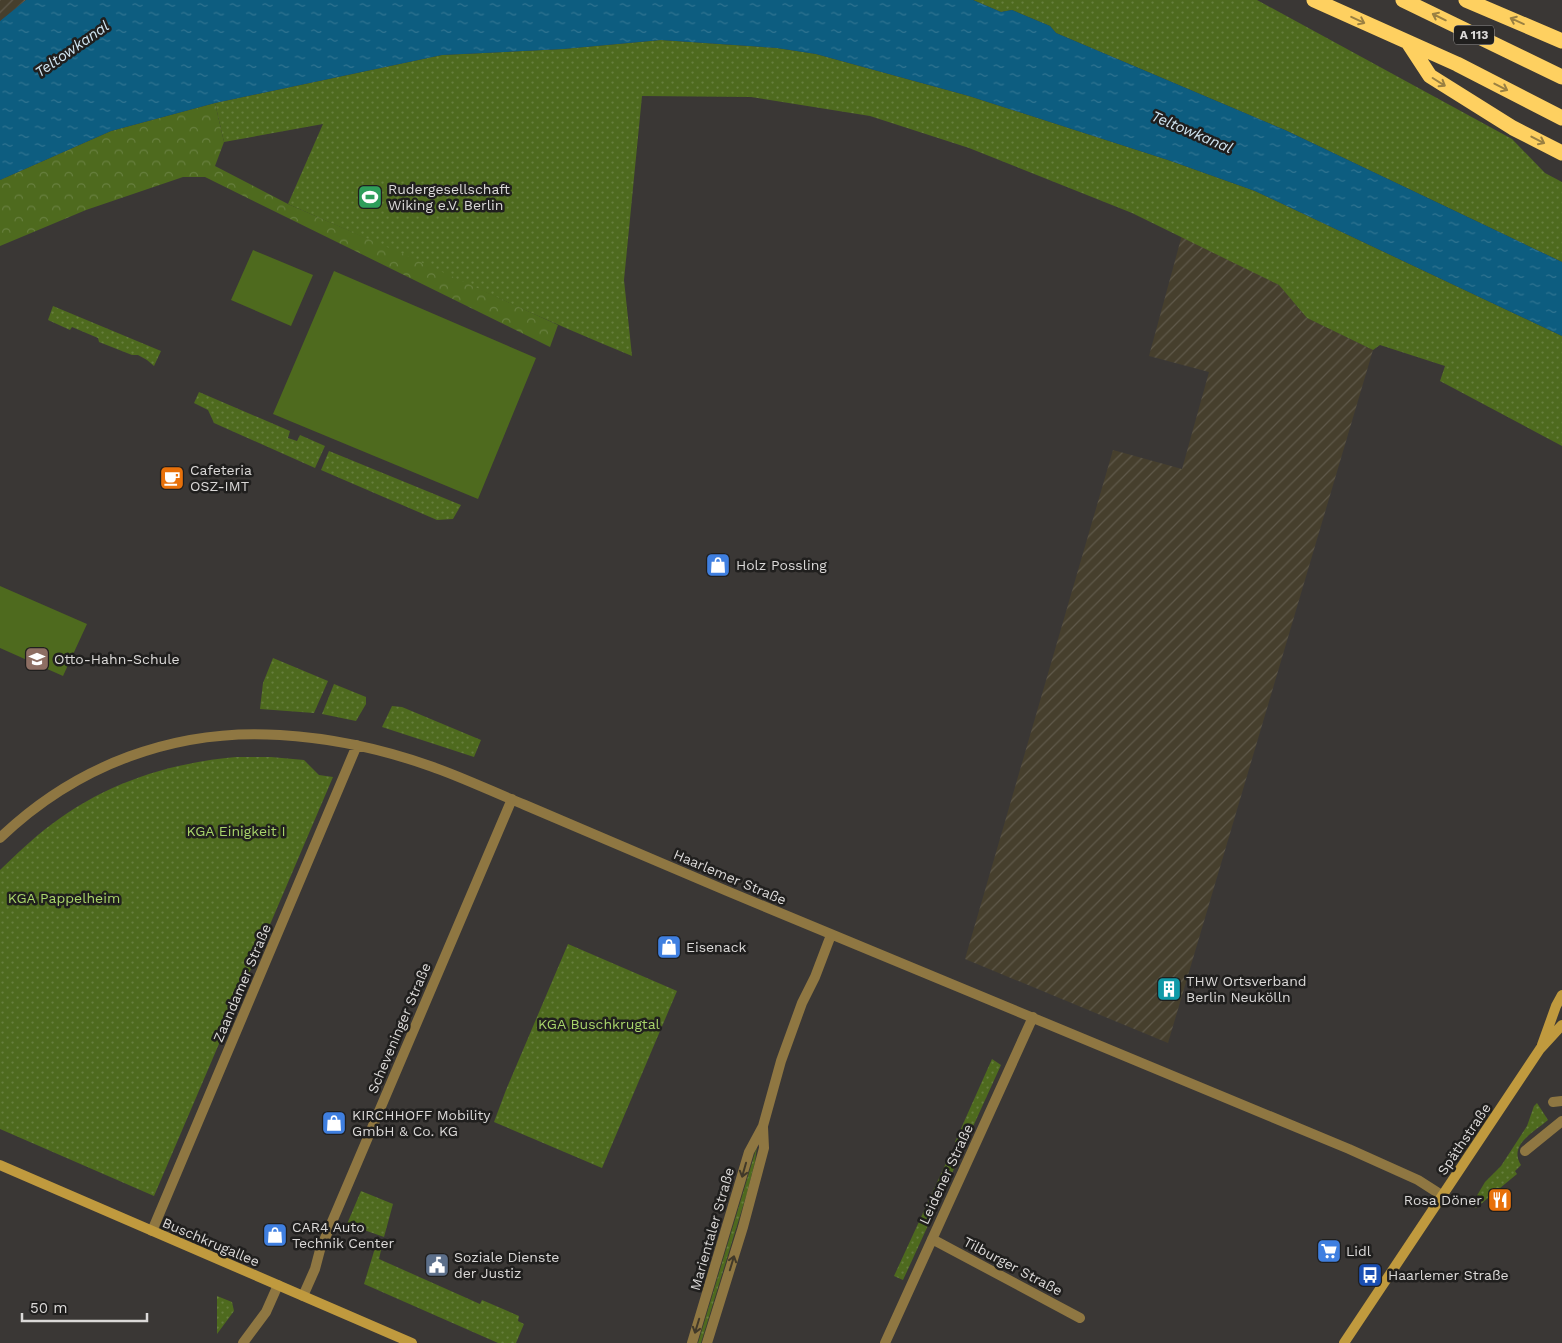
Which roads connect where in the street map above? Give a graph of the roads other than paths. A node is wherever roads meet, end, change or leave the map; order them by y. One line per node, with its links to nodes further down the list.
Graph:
1 (1314, 0): 5 (highway, A 113, one-way to 5)
2 (1403, 0): 6 (highway, A 113, one-way to 2)
3 (1466, 0): 4 (highway, one-way to 3)
4 (1562, 41)
5 (1409, 44): 7 (highway, A 113, one-way to 7); 8 (highway, one-way to 8)
6 (1562, 77)
7 (1562, 118)
8 (1562, 153)
9 (357, 745): 10 (street, Haarlemer Straße); 11 (street, Haarlemer Straße); 22 (street, Zaandamer Straße)
10 (512, 799): 12 (street, Haarlemer Straße); 25 (street, Scheveninger Straße)
11 (0, 838)
12 (831, 935): 14 (street, Haarlemer Straße); 18 (street, Marientaler Straße)
13 (1562, 995): 16 (main road, Späthstraße)
14 (1033, 1018): 21 (street, Haarlemer Straße); 23 (street, Leidener Straße)
15 (1562, 1025): 16 (main road, Späthstraße)
16 (1540, 1049): 21 (main road, Späthstraße)
17 (1562, 1121): 19 (street)
18 (763, 1126): 29 (street, Marientaler Straße, one-way to 29); 30 (street, Marientaler Straße, one-way to 18)
19 (1525, 1151)
20 (0, 1165): 22 (main road, Buschkrugallee)
21 (1443, 1196): 32 (main road, Späthstraße)
22 (152, 1231): 24 (main road, Buschkrugallee)
23 (932, 1239): 26 (street, Tilburger Straße); 31 (street, Leidener Straße)
24 (278, 1285): 25 (main road, Buschkrugallee); 27 (street)
25 (303, 1296): 28 (main road, Buschkrugallee)
26 (1080, 1318)
27 (243, 1343)
28 (412, 1343)
29 (692, 1343)
30 (706, 1343)
31 (885, 1343)
32 (1344, 1343)

